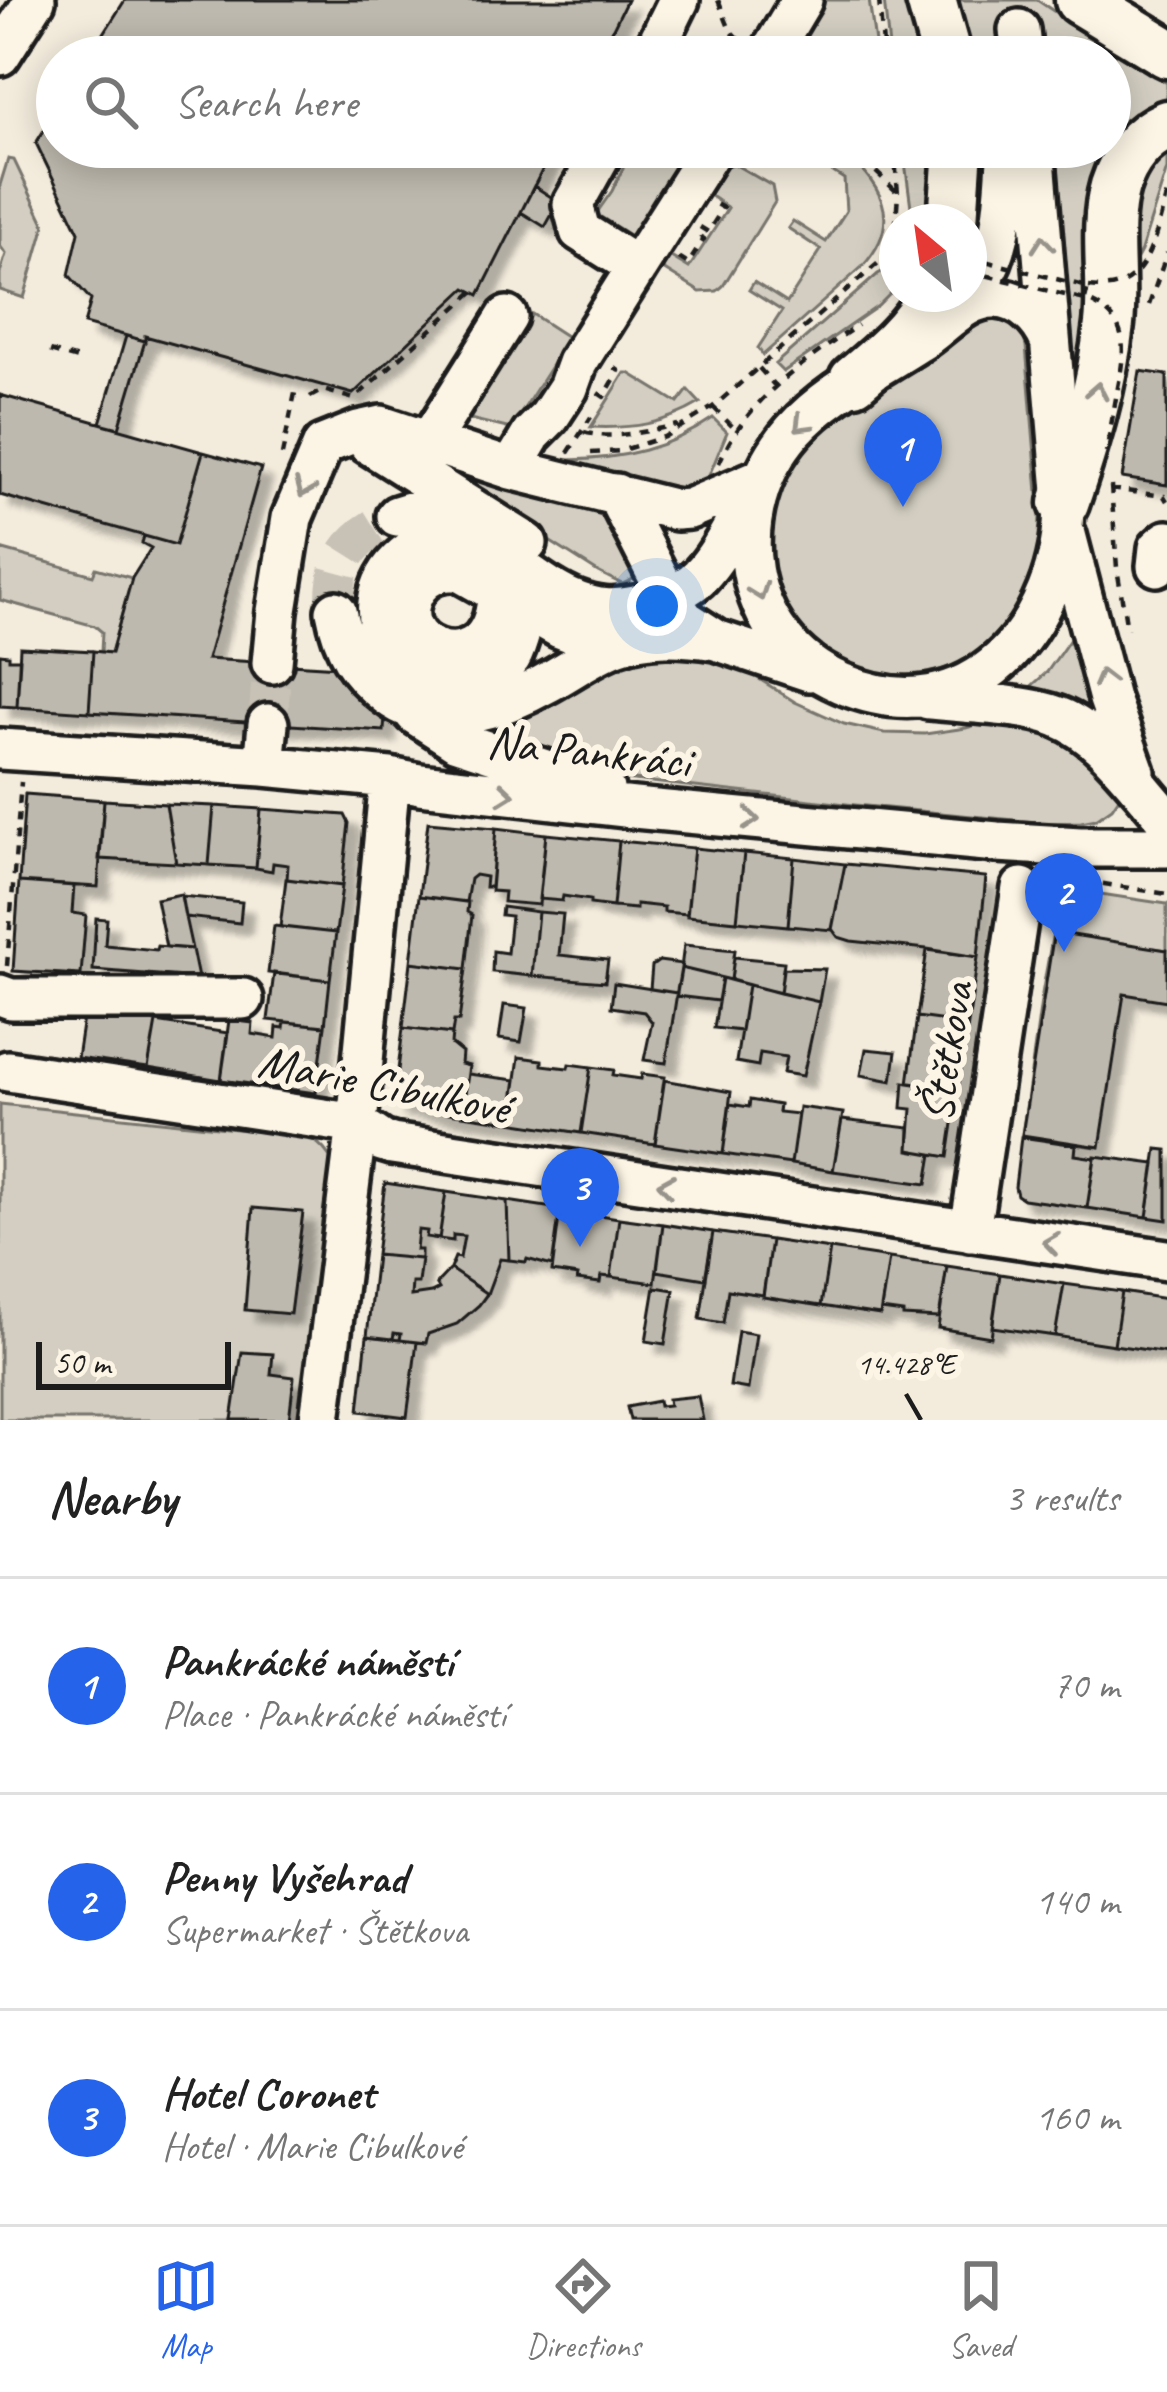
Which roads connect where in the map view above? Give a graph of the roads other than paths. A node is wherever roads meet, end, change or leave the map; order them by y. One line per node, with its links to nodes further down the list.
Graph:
1 (34, 0): 10 (street)
2 (680, 0): 6 (street)
3 (802, 0): 7 (street)
4 (931, 0): 8 (main road)
5 (1080, 0): 9 (main road)
6 (662, 36)
7 (769, 36)
8 (941, 36)
9 (1167, 53)
10 (0, 55)
11 (1167, 125): 12 (main road, one-way to 11)
12 (1131, 153)
13 (593, 168): 20 (street)
14 (700, 168): 20 (street)
15 (957, 168): 19 (main road)
16 (1006, 168): 21 (street)
17 (1036, 168): 25 (street, one-way to 17)
18 (1123, 168): 31 (main road, one-way to 18)
19 (954, 204)
20 (637, 267): 28 (street)
21 (987, 268)
22 (987, 299): 25 (street)
23 (923, 312): 26 (main road)
24 (507, 317): 27 (street)
25 (1050, 340): 31 (street)
26 (854, 380): 29 (street, one-way to 29)
27 (384, 453): 28 (street); 32 (street); 41 (street, one-way to 41)
28 (511, 469): 30 (street)
29 (762, 478): 30 (street); 35 (street); 42 (street, one-way to 42)
30 (616, 494): 35 (street)
31 (1080, 507): 44 (street); 50 (street, one-way to 31)
32 (482, 515): 33 (street); 35 (street)
33 (398, 516)
34 (436, 556): 36 (street); 38 (street); 43 (street); 43 (street)
35 (668, 596): 38 (street); 40 (street)
36 (496, 608)
37 (330, 622): 45 (street)
38 (577, 627): 39 (street); 43 (street)
39 (647, 638): 40 (street); 45 (street)
40 (716, 640): 42 (street)
41 (272, 663)
42 (837, 681): 44 (street)
43 (469, 682)
44 (903, 697): 50 (street)
45 (397, 703): 51 (street)
46 (268, 724): 48 (street)
47 (10, 766): 48 (street, Na Pankráci)
48 (264, 766): 49 (street, Na Pankráci)
49 (390, 778): 51 (street, Na Pankráci, one-way to 51); 59 (street)
50 (1142, 788): 52 (street); 53 (street)
51 (634, 808): 53 (street, Na Pankráci, one-way to 53)
52 (1167, 819)
53 (997, 842): 54 (street, Na Pankráci)
54 (1167, 848)
55 (1022, 889): 60 (street, Štětkova)
56 (3, 987): 57 (street)
57 (243, 999)
58 (8, 1071): 59 (street, Marie Cibulkové)
59 (357, 1124): 60 (street, Marie Cibulkové, one-way to 59); 62 (street)
60 (970, 1231): 61 (street, Marie Cibulkové, one-way to 60)
61 (1167, 1260)
62 (320, 1420)

